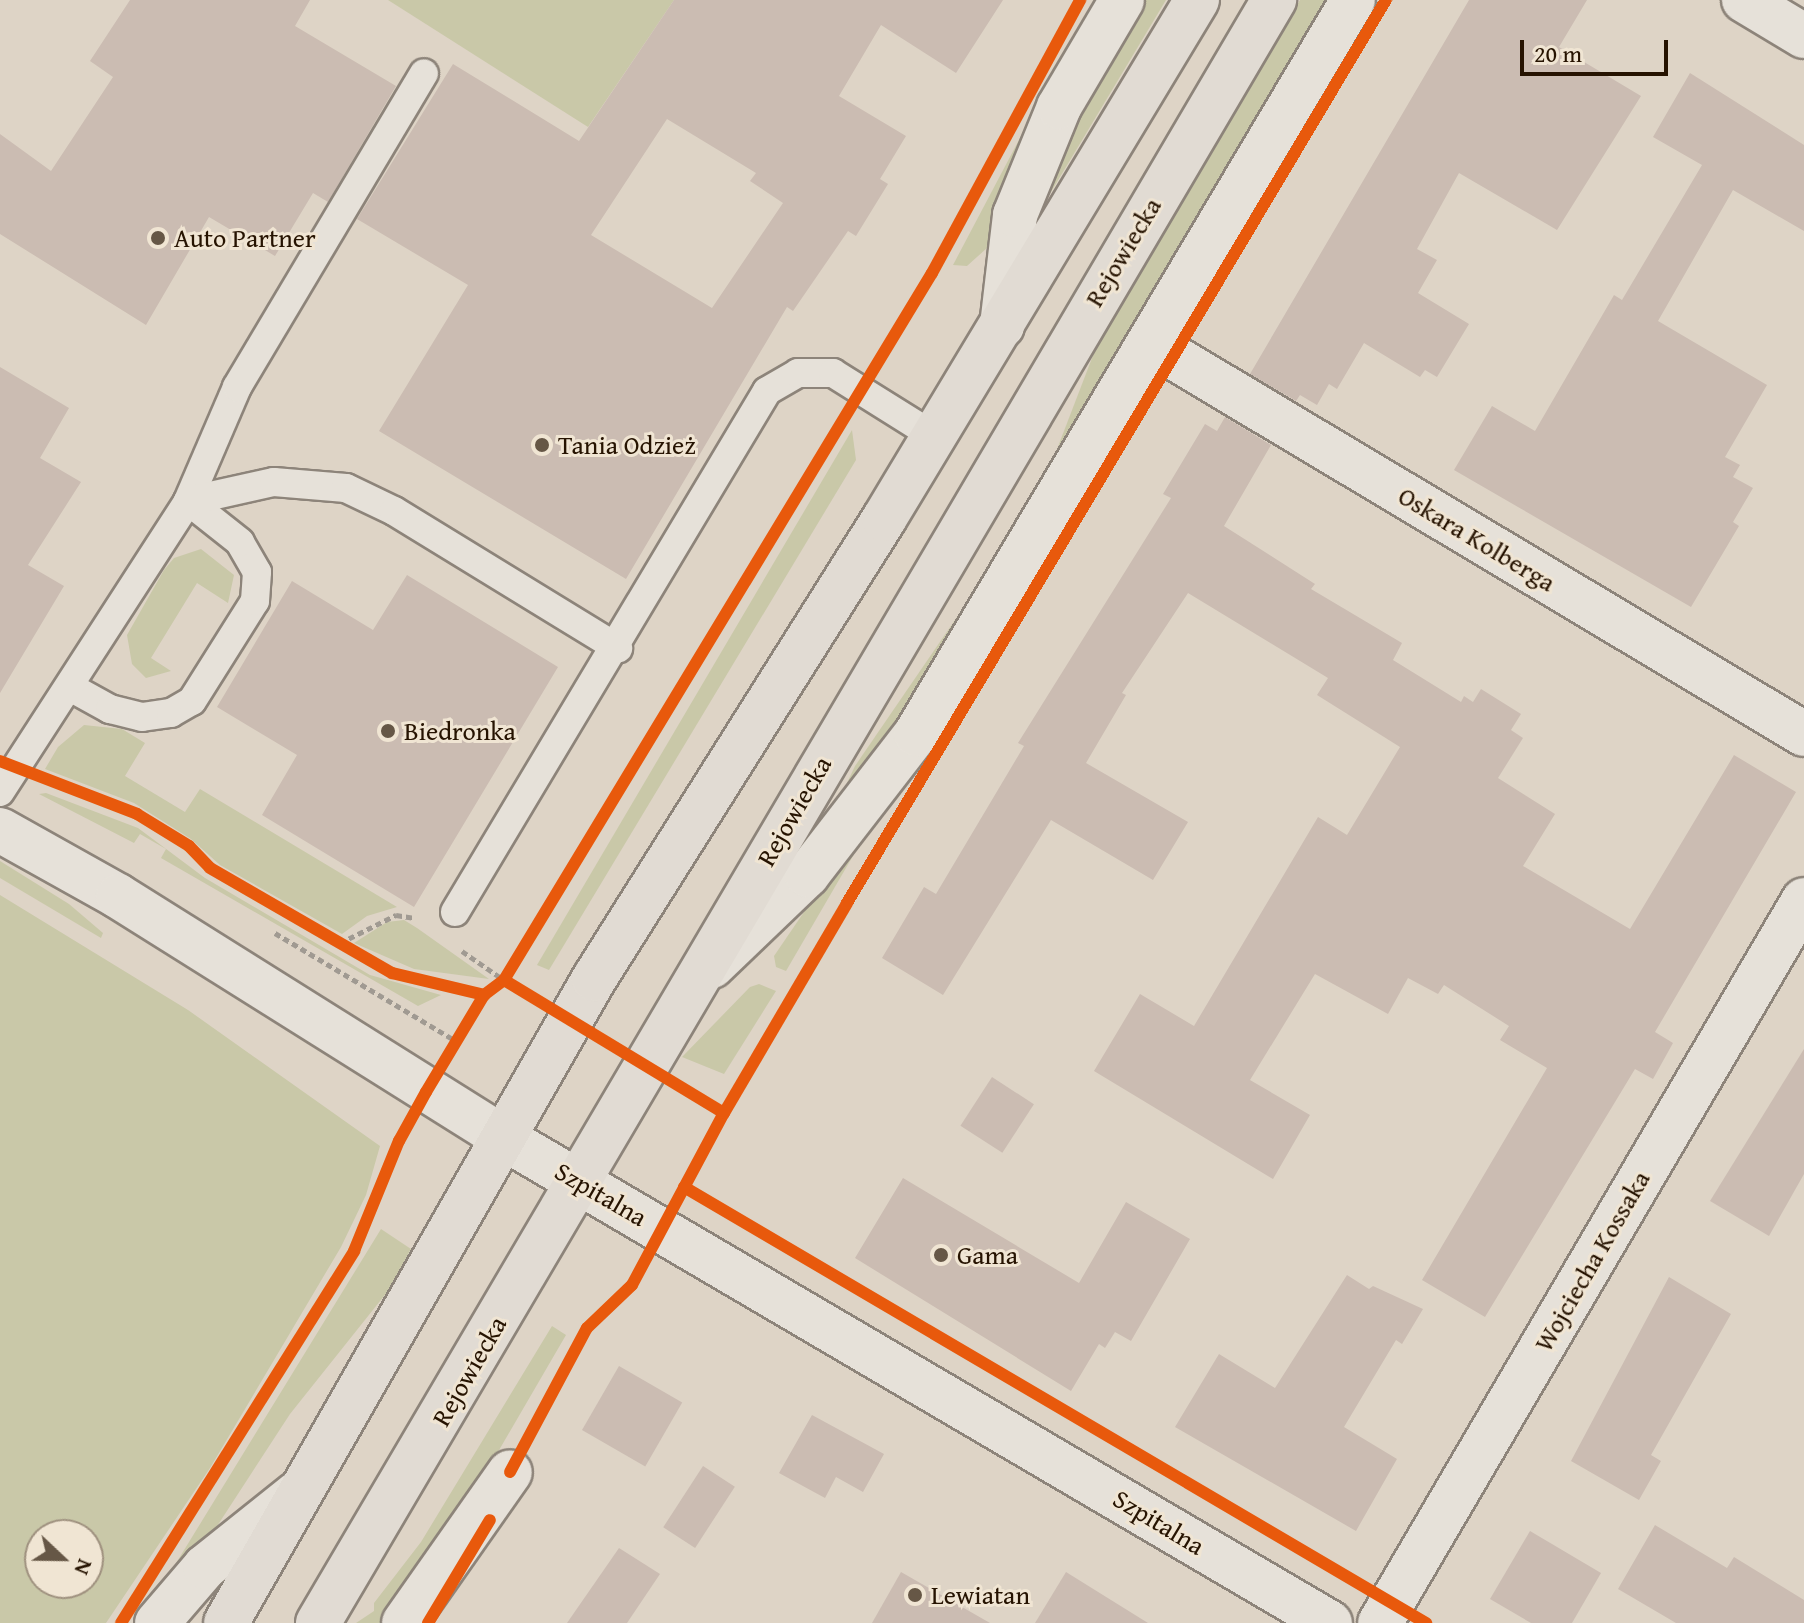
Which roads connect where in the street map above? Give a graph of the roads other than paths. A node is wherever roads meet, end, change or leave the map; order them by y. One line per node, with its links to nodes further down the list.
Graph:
1 (1122, 0): 8 (street)
2 (1197, 0): 8 (highway)
3 (1274, 0): 19 (highway, Rejowiecka)
4 (1353, 0): 9 (street)
5 (1744, 0): 6 (street)
6 (1804, 36)
7 (424, 73): 11 (lane)
8 (1002, 326): 10 (highway)
9 (1150, 343): 14 (street, Oskara Kolberga); 19 (street)
10 (934, 436): 12 (lane); 20 (highway)
11 (188, 501): 12 (lane); 13 (lane); 13 (lane)
12 (618, 648): 18 (lane)
13 (70, 687): 15 (lane)
14 (1804, 734)
15 (0, 792)
16 (0, 830): 20 (street, Szpitalna)
17 (1804, 900): 29 (street, Wojciecha Kossaka)
18 (455, 912)
19 (693, 985): 21 (highway, Rejowiecka)
20 (502, 1137): 21 (street, Szpitalna); 23 (highway)
21 (578, 1180): 26 (highway, Rejowiecka); 28 (street, Szpitalna)
22 (510, 1472): 27 (street)
23 (303, 1486): 24 (street); 25 (highway)
24 (157, 1623)
25 (226, 1623)
26 (318, 1623)
27 (404, 1623)
28 (1330, 1623)
29 (1380, 1623)

